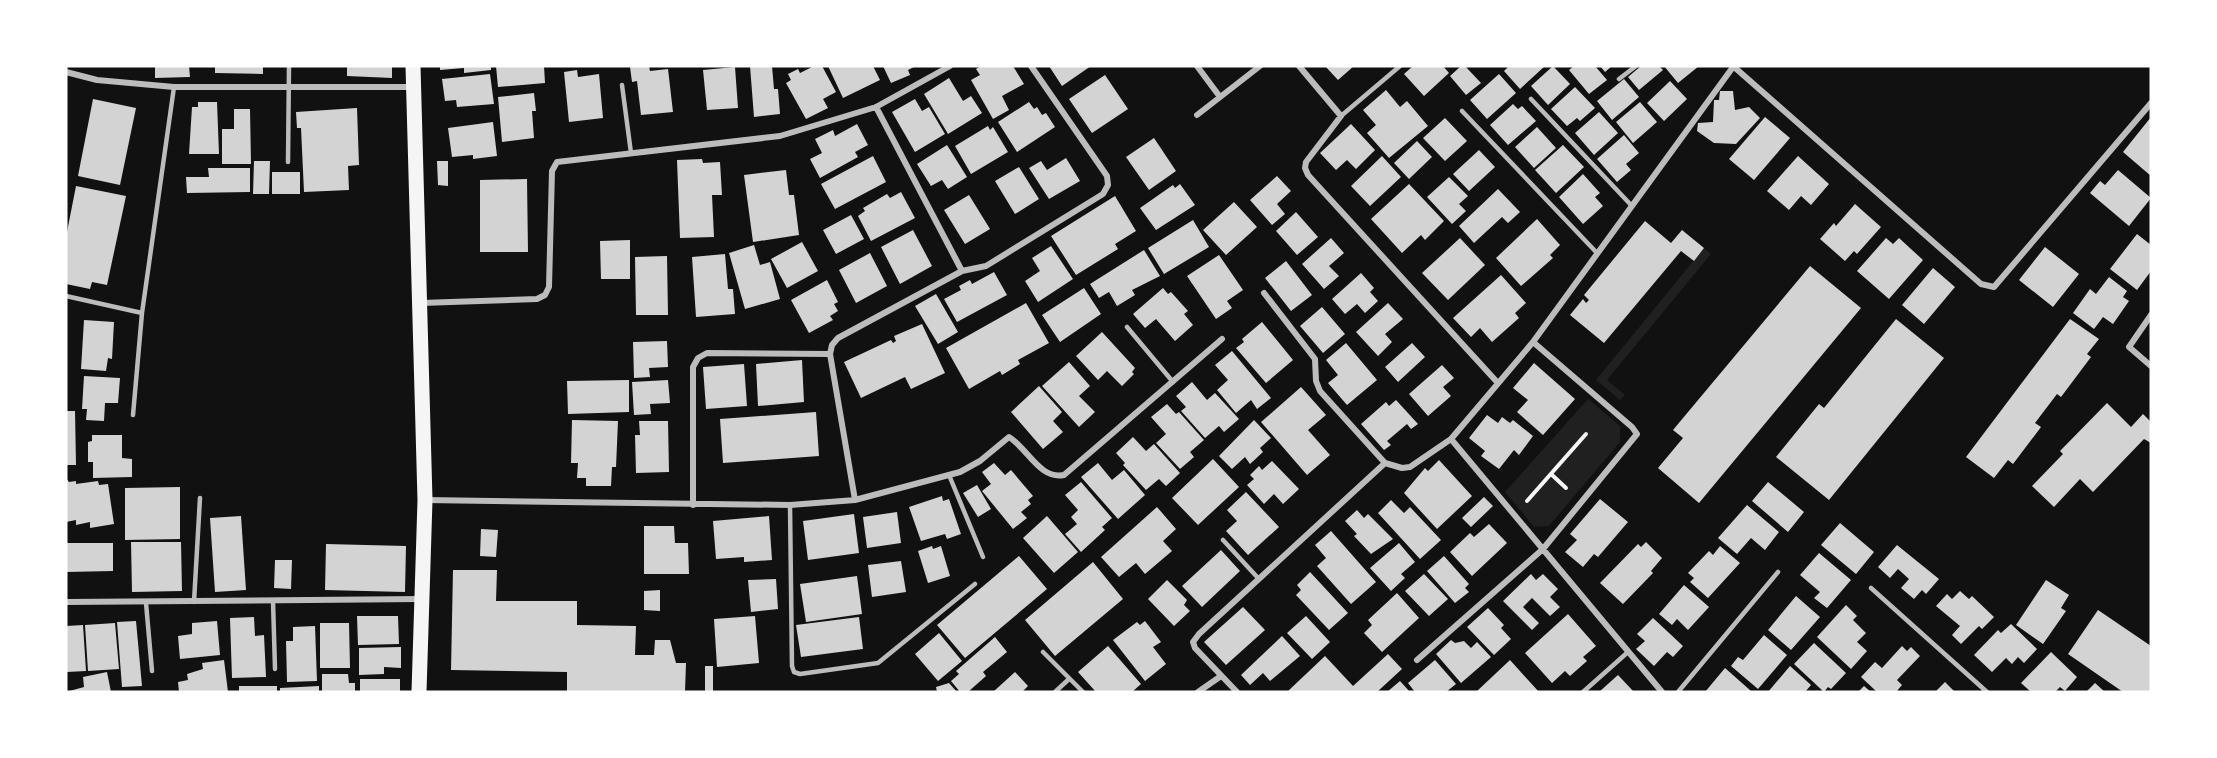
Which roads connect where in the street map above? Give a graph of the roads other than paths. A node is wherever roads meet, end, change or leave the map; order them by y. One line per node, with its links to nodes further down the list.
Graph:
1 (289, 66): 15 (lane)
2 (413, 66): 16 (main road)
3 (950, 66): 20 (street)
4 (1030, 66): 28 (street)
5 (1197, 66): 17 (street)
6 (1260, 66): 17 (street)
7 (1299, 66): 23 (street)
8 (1400, 66): 23 (lane)
9 (1636, 66): 12 (lane)
10 (1733, 66): 19 (street); 26 (street)
11 (66, 72): 14 (street)
12 (1618, 79)
13 (622, 85): 24 (lane)
14 (174, 87): 15 (street); 32 (lane)
15 (289, 87): 16 (street); 25 (lane)
16 (414, 87): 31 (main road)
17 (1220, 97): 22 (street)
18 (1531, 99): 26 (lane)
19 (2151, 103)
20 (876, 107): 24 (street); 28 (street)
21 (1462, 111): 27 (lane)
22 (1197, 115)
23 (1341, 116): 40 (street)
24 (631, 153): 31 (street)
25 (288, 162)
26 (1630, 205): 27 (street)
27 (1597, 253): 36 (street)
28 (962, 271): 37 (street)
29 (1264, 293): 43 (street)
30 (66, 296): 32 (lane)
31 (418, 303): 46 (main road)
32 (142, 313): 41 (lane)
33 (2151, 315): 38 (street)
34 (1127, 327): 39 (lane)
35 (1222, 339): 39 (street)
36 (1533, 342): 40 (street); 51 (street)
37 (830, 354): 47 (street); 48 (street)
38 (2151, 366)
39 (1173, 382): 44 (street)
40 (1497, 382): 42 (street)
41 (133, 416)
42 (1451, 439): 43 (street); 51 (street)
43 (1384, 463): 54 (street)
44 (949, 475): 47 (street); 52 (lane)
45 (200, 498): 60 (lane)
46 (425, 500): 48 (street); 57 (main road)
47 (855, 500): 49 (street)
48 (693, 505): 49 (street)
49 (790, 505): 55 (lane)
50 (1223, 540): 54 (lane)
51 (1543, 549): 63 (street); 64 (street)
52 (983, 557)
53 (1778, 572): 76 (lane)
54 (1258, 578): 67 (street)
55 (975, 584)
56 (1871, 588): 77 (lane)
57 (420, 598): 58 (street); 69 (main road)
58 (273, 601): 60 (street); 65 (lane)
59 (66, 602): 61 (street)
60 (194, 602): 61 (street)
61 (146, 603): 66 (lane)
62 (1043, 652): 68 (lane)
63 (1628, 652): 74 (lane); 75 (street)
64 (1417, 660)
65 (274, 669)
66 (152, 671)
67 (1221, 676): 72 (street); 73 (street)
68 (1069, 679): 70 (lane); 71 (lane)
69 (419, 692)
70 (1055, 692)
71 (1083, 692)
72 (1198, 692)
73 (1237, 692)
74 (1583, 692)
75 (1662, 692)
76 (1678, 692)
77 (1987, 692)

